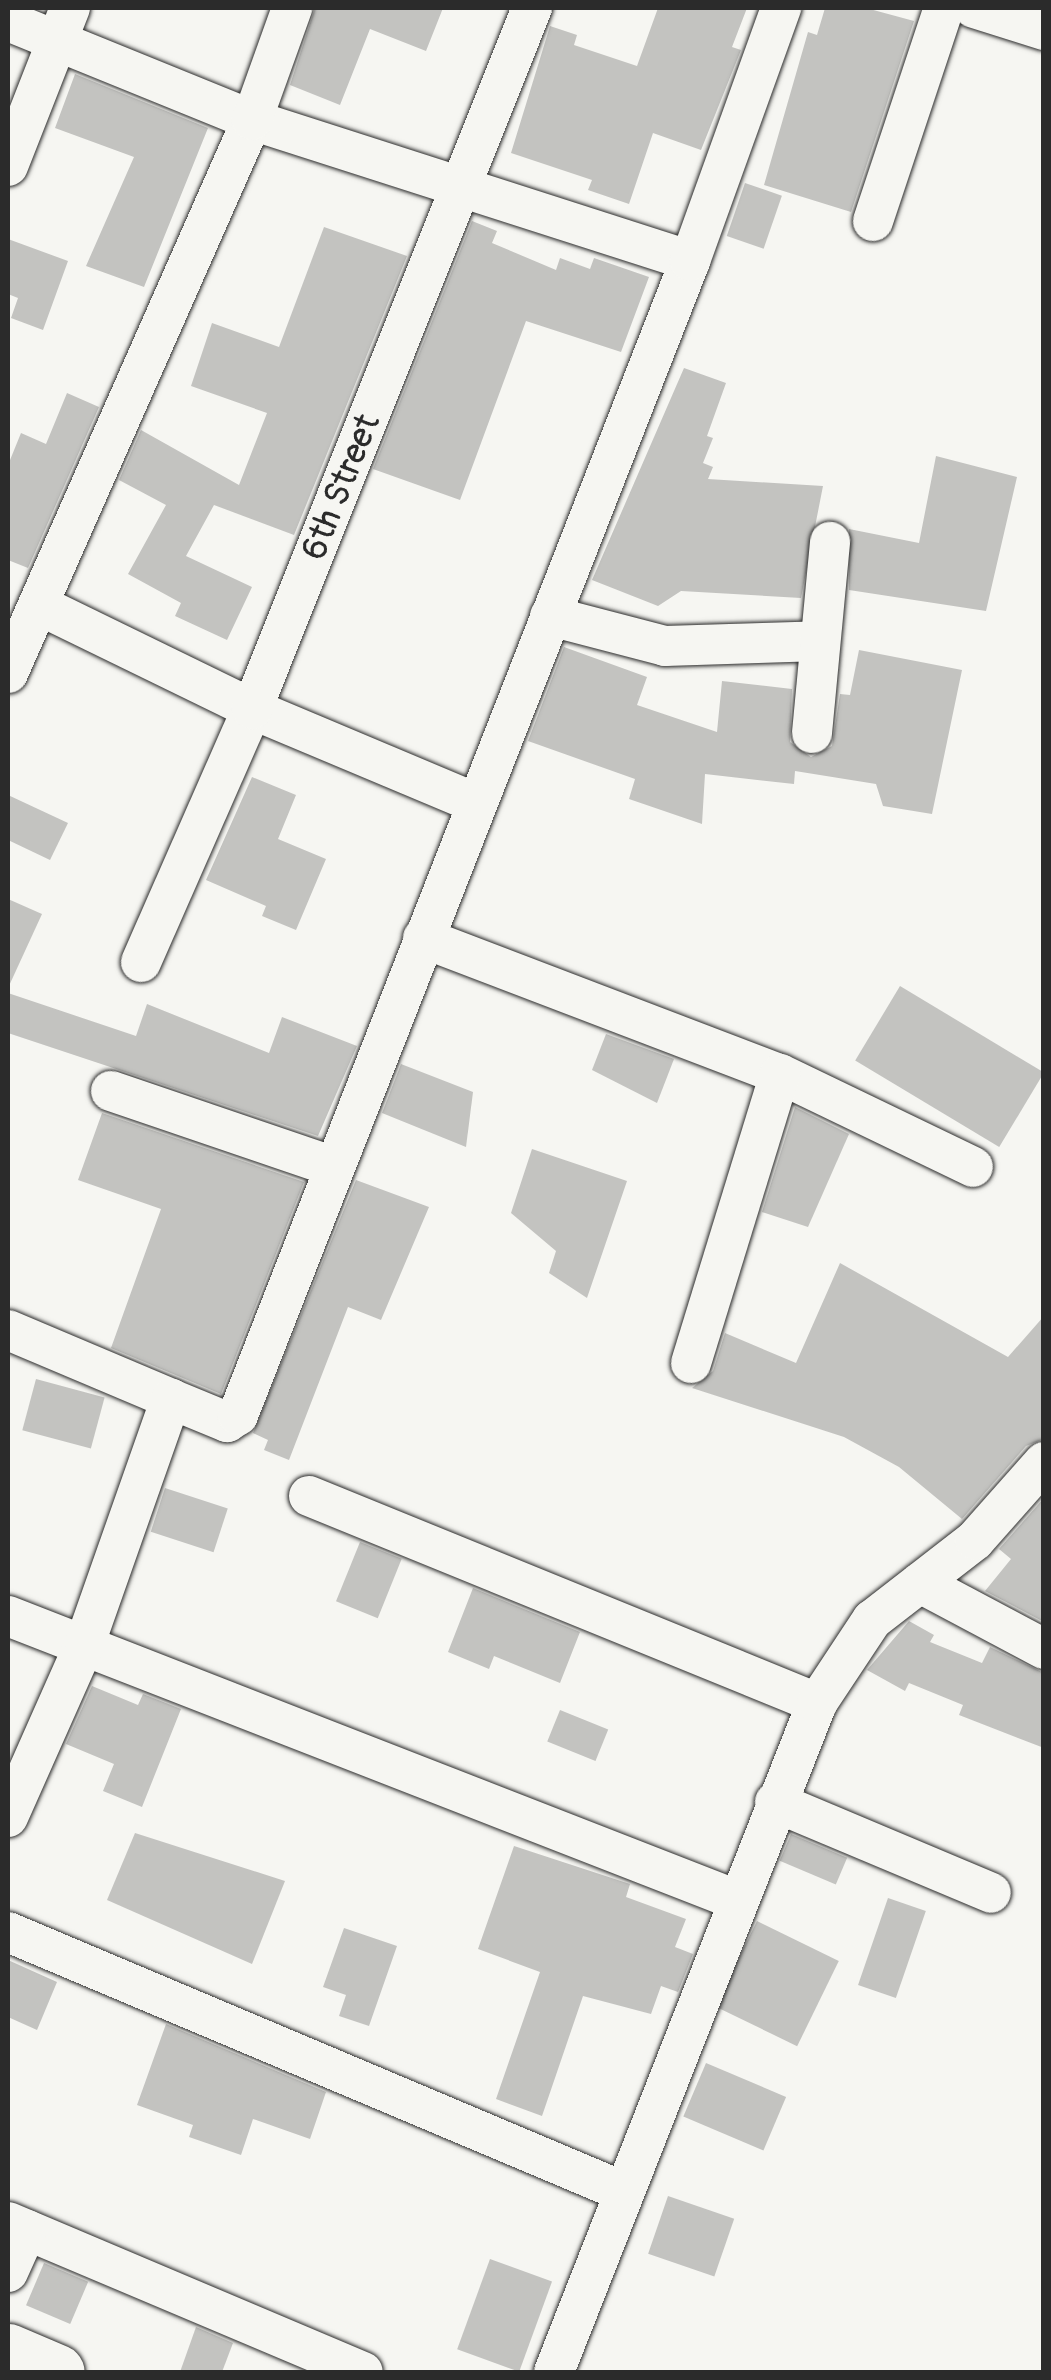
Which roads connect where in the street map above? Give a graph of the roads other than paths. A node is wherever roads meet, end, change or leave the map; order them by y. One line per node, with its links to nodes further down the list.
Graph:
1 (292, 8): 9 (street)
2 (532, 8): 11 (street, 6th Street)
3 (781, 8): 13 (street)
4 (944, 8): 12 (street)
5 (974, 8): 8 (street)
6 (8, 21): 7 (street)
7 (65, 24): 9 (street); 10 (street)
8 (1044, 30)
9 (252, 120): 11 (street); 15 (street)
10 (8, 166)
11 (461, 188): 13 (street); 19 (street, 6th Street)
12 (873, 222)
13 (690, 261): 16 (street)
14 (830, 542): 17 (street)
15 (41, 606): 18 (street); 19 (street)
16 (550, 616): 17 (street); 21 (street)
17 (820, 642): 20 (street)
18 (8, 673)
19 (252, 708): 21 (street); 23 (street, 6th Street)
20 (812, 733)
21 (476, 803): 22 (street)
22 (422, 938): 24 (street); 26 (street)
23 (141, 962)
24 (780, 1074): 27 (street); 29 (street)
25 (110, 1091): 26 (street)
26 (334, 1167): 30 (street)
27 (973, 1168)
28 (8, 1330): 30 (street)
29 (691, 1363)
30 (171, 1399): 35 (street)
31 (1044, 1462): 33 (street)
32 (309, 1496): 37 (street)
33 (920, 1583): 36 (street); 37 (street)
34 (8, 1616): 35 (street)
35 (85, 1643): 39 (street); 41 (street)
36 (1044, 1649)
37 (817, 1703): 38 (street)
38 (775, 1802): 40 (street); 41 (street)
39 (8, 1818)
40 (991, 1893)
41 (734, 1899): 43 (street)
42 (8, 1932): 43 (street)
43 (624, 2192): 49 (street)
44 (17, 2226): 45 (street); 48 (street)
45 (8, 2272)
46 (8, 2351): 47 (street)
47 (57, 2372)
48 (363, 2372)
49 (554, 2372)

